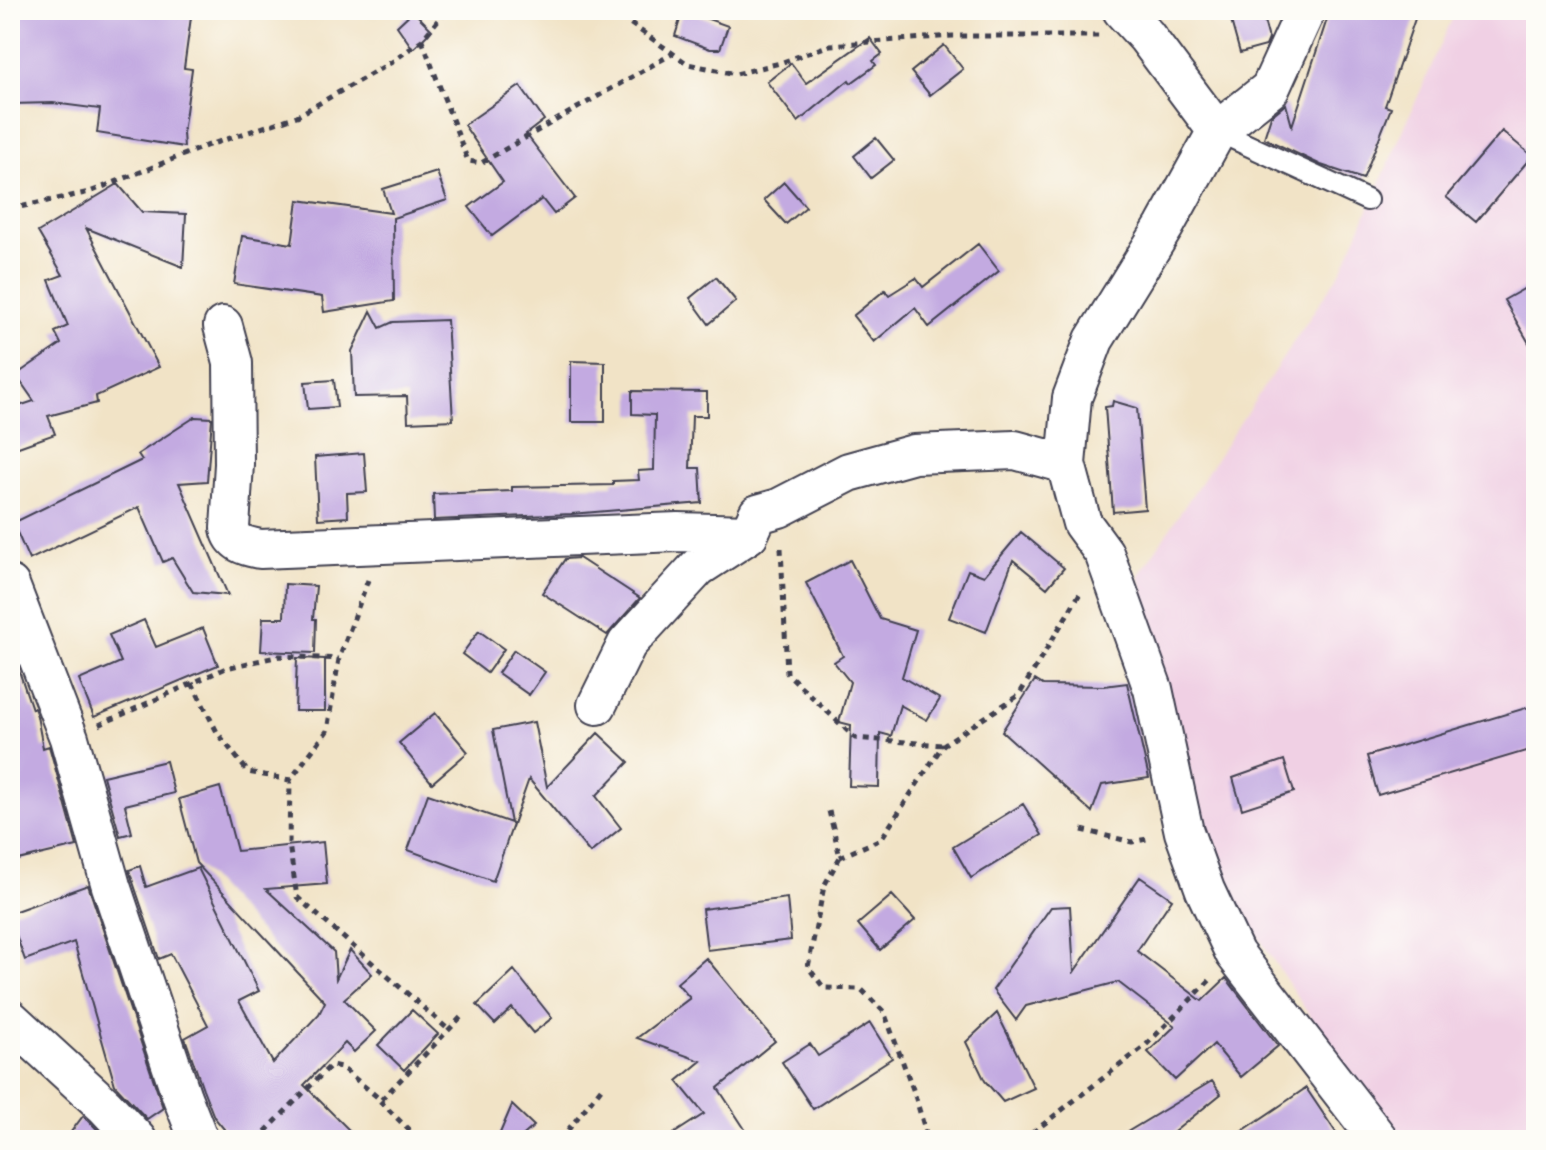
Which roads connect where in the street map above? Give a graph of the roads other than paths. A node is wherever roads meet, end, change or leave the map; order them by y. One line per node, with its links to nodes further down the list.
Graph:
1 (1306, 10): 3 (street)
2 (1134, 23): 3 (street)
3 (1217, 131): 4 (lane); 6 (street)
4 (1367, 200)
5 (223, 326): 7 (street)
6 (1066, 464): 7 (street); 13 (street)
7 (749, 534): 9 (street)
8 (10, 585): 12 (street)
9 (597, 705)
10 (10, 1019): 11 (street)
11 (137, 1140)
12 (199, 1140)
13 (1379, 1140)

